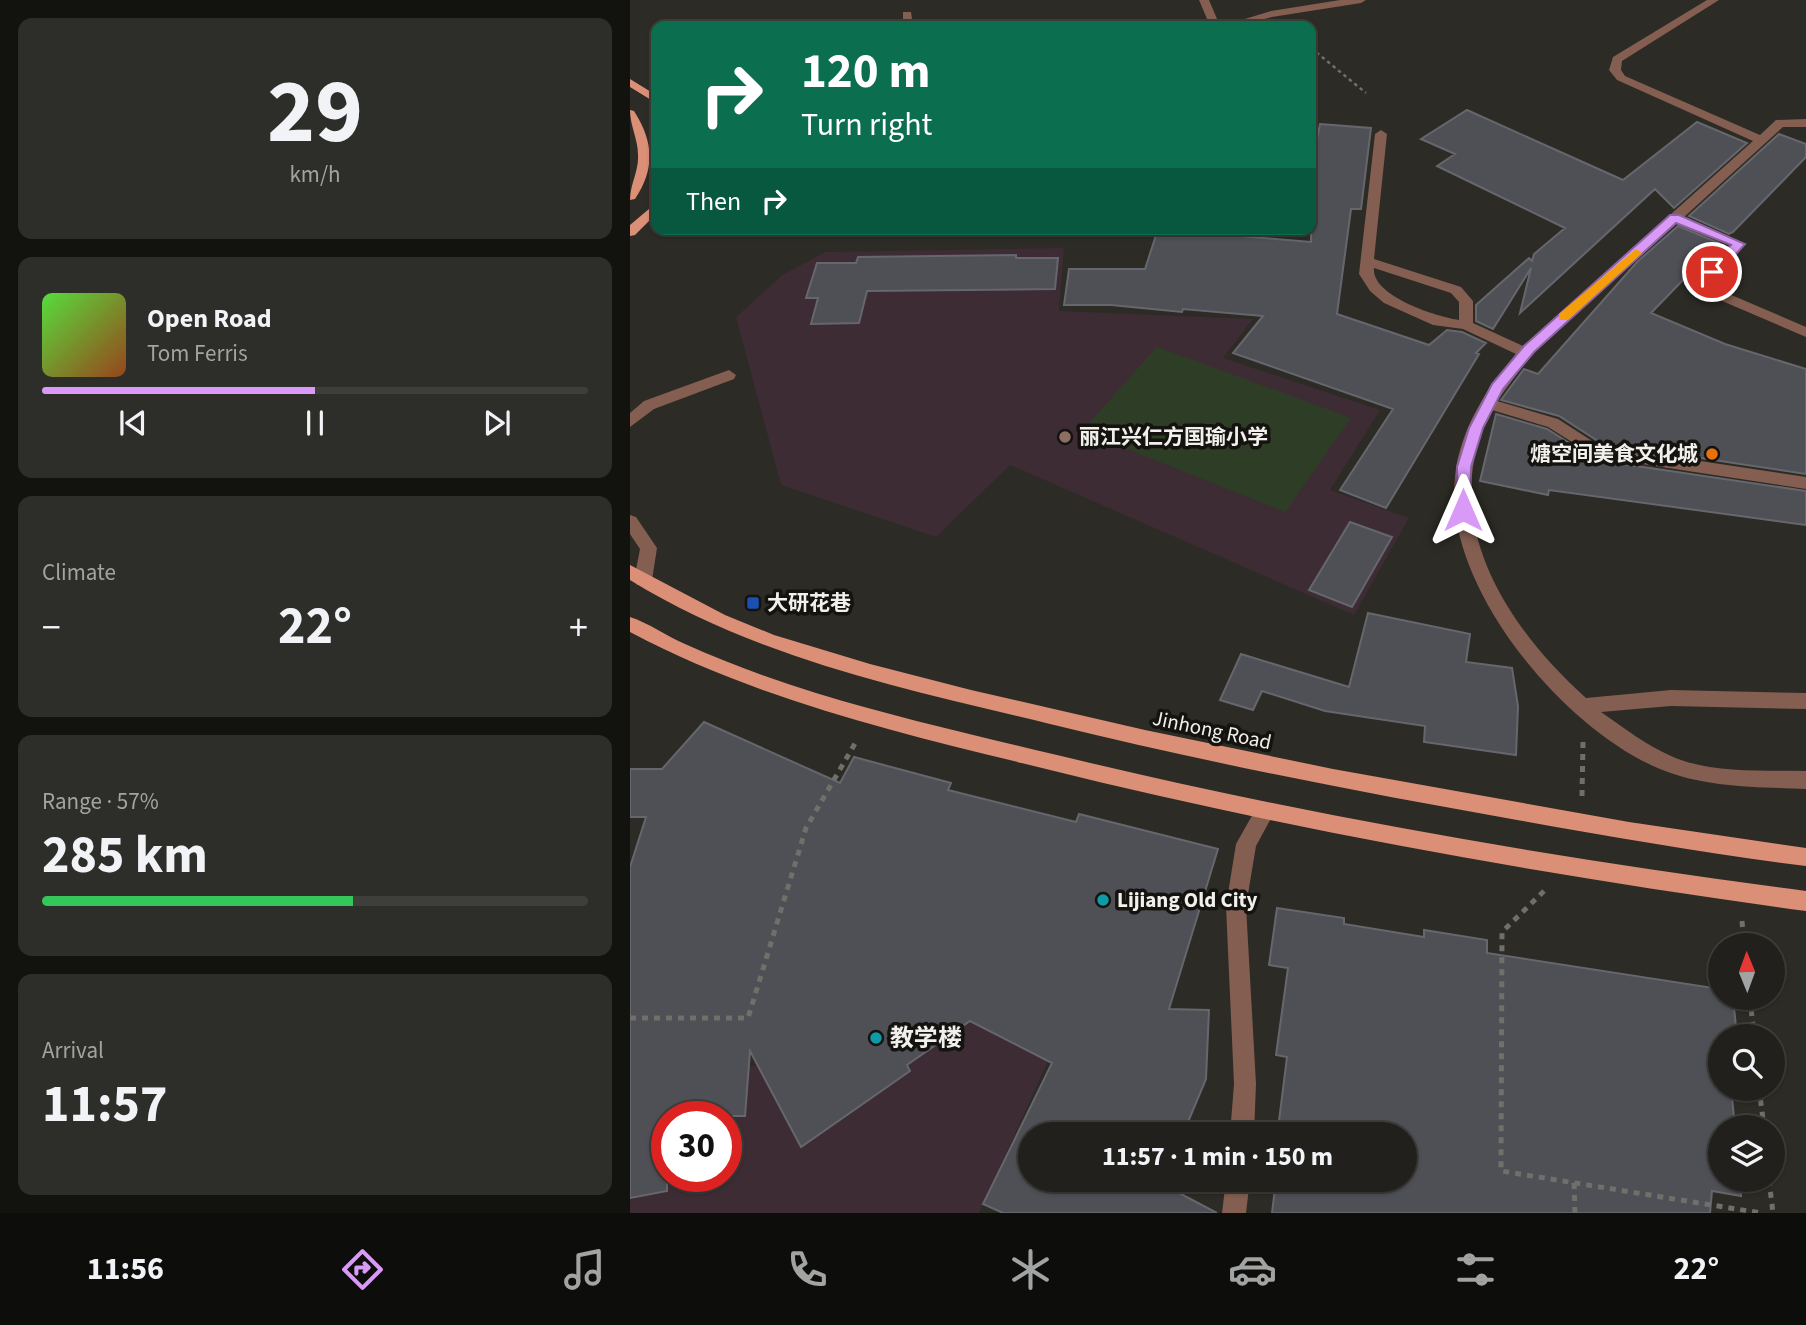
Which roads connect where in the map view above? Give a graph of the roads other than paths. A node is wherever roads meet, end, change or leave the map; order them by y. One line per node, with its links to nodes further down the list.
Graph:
1 (1204, 0): 4 (street)
2 (1361, 0): 5 (street)
3 (1714, 0): 11 (street)
4 (1213, 21)
5 (1245, 21)
6 (630, 82): 7 (main road)
7 (651, 97)
8 (630, 114): 12 (main road)
9 (1806, 123): 11 (street)
10 (1381, 134): 17 (street)
11 (1762, 140): 15 (street)
12 (636, 175): 13 (main road)
13 (630, 196)
14 (651, 212): 16 (main road)
15 (1675, 218): 19 (street); 20 (street)
16 (630, 232)
17 (1367, 261): 18 (street); 18 (street)
18 (1466, 325): 20 (street)
19 (1806, 332)
20 (1525, 353): 22 (street)
21 (729, 375): 23 (street)
22 (1488, 403): 24 (street); 29 (street)
23 (630, 422)
24 (1806, 483)
25 (630, 521): 26 (street)
26 (636, 576): 32 (main road, Jinhong Road)
27 (630, 624): 31 (main road)
28 (1806, 701): 29 (street)
29 (1583, 706): 30 (street)
30 (1806, 780)
31 (1265, 811): 33 (main road); 34 (street)
32 (1806, 858)
33 (1806, 901)
34 (1243, 1122)
35 (1237, 1192): 36 (street)
36 (1234, 1213)

